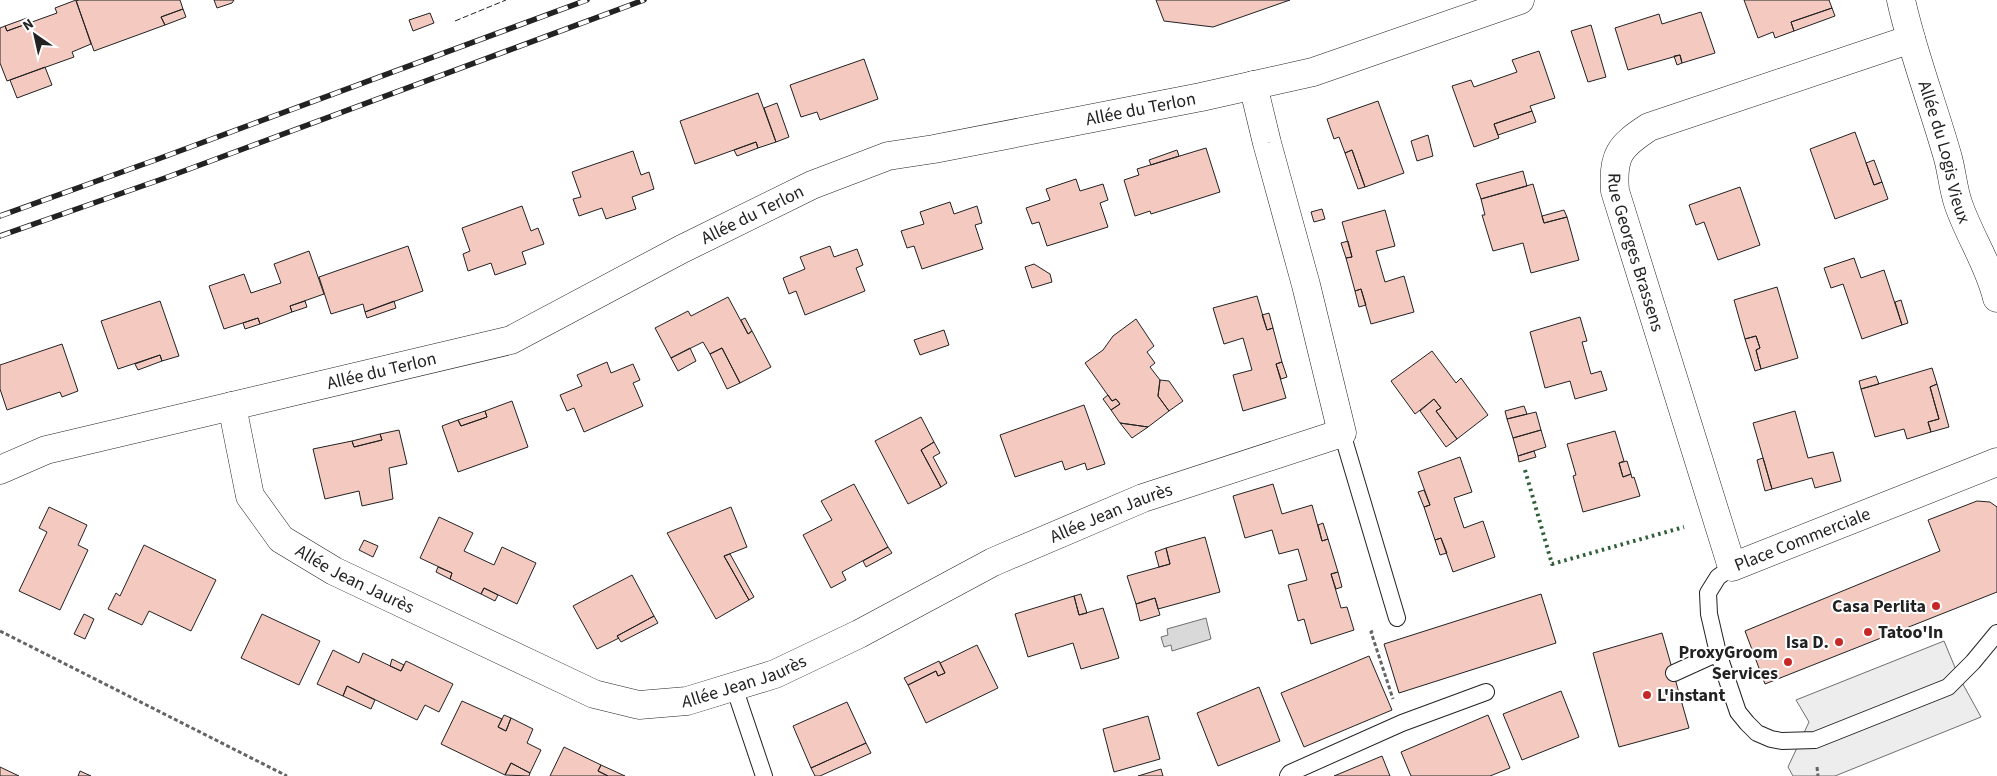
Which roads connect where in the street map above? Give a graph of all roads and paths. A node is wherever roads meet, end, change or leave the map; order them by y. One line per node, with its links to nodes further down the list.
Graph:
1 (1520, 0): 4 (street, Allée du Terlon)
2 (1901, 0): 3 (street, Allée du Logis Vieux)
3 (1911, 39): 5 (street, Allée du Logis Vieux); 10 (street, Rue Georges Brassens)
4 (1253, 85): 6 (street, Allée du Terlon); 7 (street)
5 (1997, 298)
6 (232, 406): 9 (street, Allée du Terlon); 17 (street, Allée Jean Jaurès)
7 (1342, 433): 11 (lane); 17 (street, Allée Jean Jaurès)
8 (1997, 462): 10 (street, Place Commerciale)
9 (0, 470)
10 (1732, 566): 15 (lane, Place Commerciale)
11 (1397, 618)
12 (0, 631): 20 (path)
13 (1370, 632): 19 (path)
14 (1997, 633): 15 (lane, Place Commerciale)
15 (1718, 653): 16 (lane)
16 (1674, 674)
17 (734, 687): 21 (lane)
18 (1486, 692): 19 (lane)
19 (1402, 723): 22 (lane)
20 (287, 776)
21 (764, 776)
22 (1288, 776)

